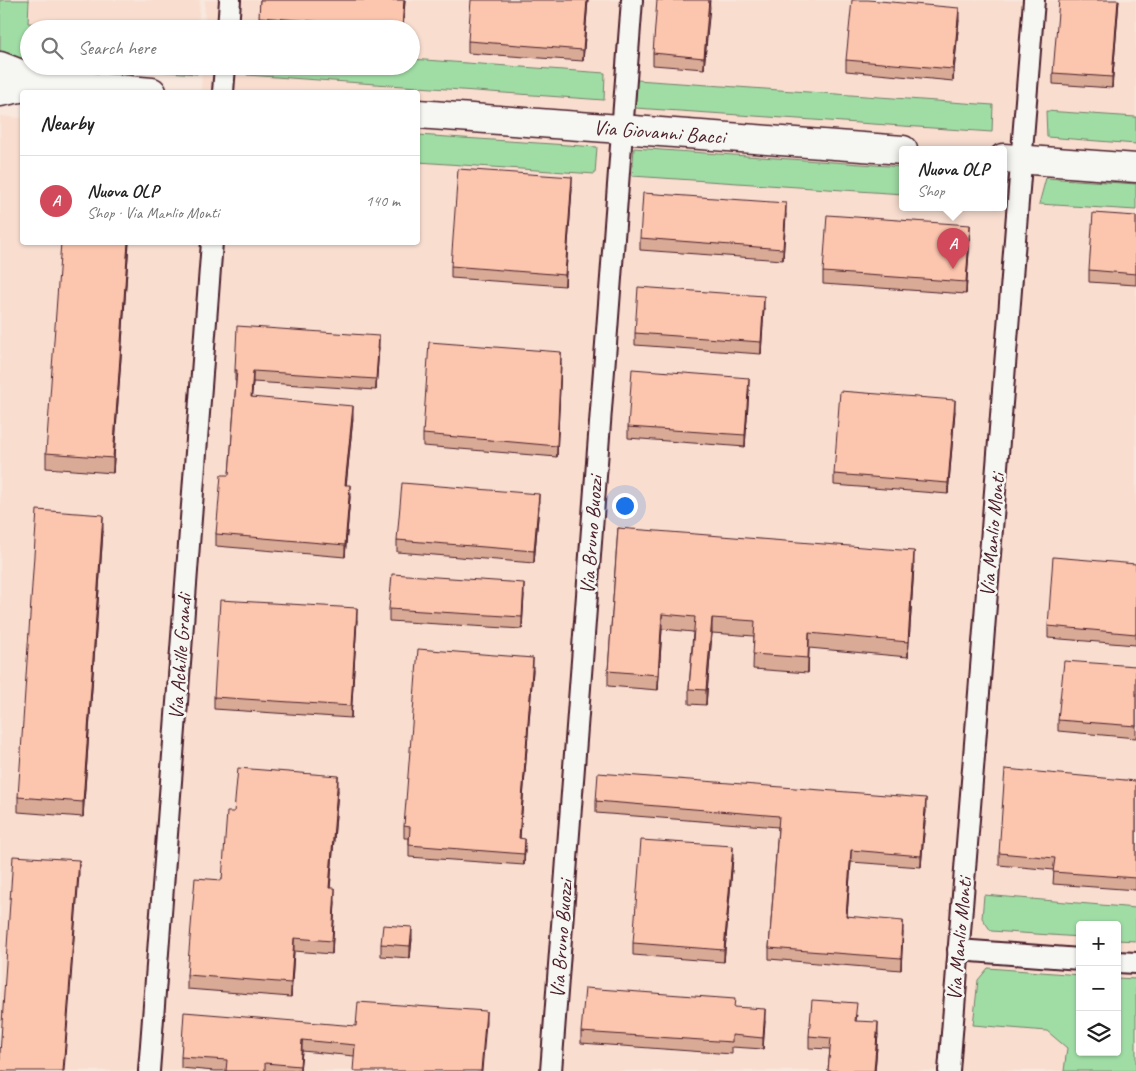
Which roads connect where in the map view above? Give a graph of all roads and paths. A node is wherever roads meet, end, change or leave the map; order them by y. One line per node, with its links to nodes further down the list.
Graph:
1 (230, 0): 4 (street)
2 (632, 0): 14 (street, Via Bruno Buozzi)
3 (1034, 0): 16 (street, Via Manlio Monti)
4 (229, 20)
5 (0, 66): 6 (main road)
6 (20, 74)
7 (23, 75): 9 (main road)
8 (225, 75): 11 (street)
9 (44, 83): 10 (main road); 12 (main road)
10 (128, 90)
11 (224, 90)
12 (0, 92)
13 (420, 114): 14 (main road, Via Giovanni Bacci)
14 (622, 129): 15 (main road, Via Giovanni Bacci); 24 (street, Via Bruno Buozzi)
15 (899, 150)
16 (1012, 158): 17 (main road); 19 (street, Via Manlio Monti)
17 (1136, 168)
18 (212, 245): 23 (street, Via Achille Grandi)
19 (958, 950): 20 (street); 25 (street, Via Manlio Monti)
20 (1076, 959)
21 (1121, 962): 22 (street)
22 (1136, 963)
23 (149, 1071)
24 (551, 1071)
25 (949, 1071)

